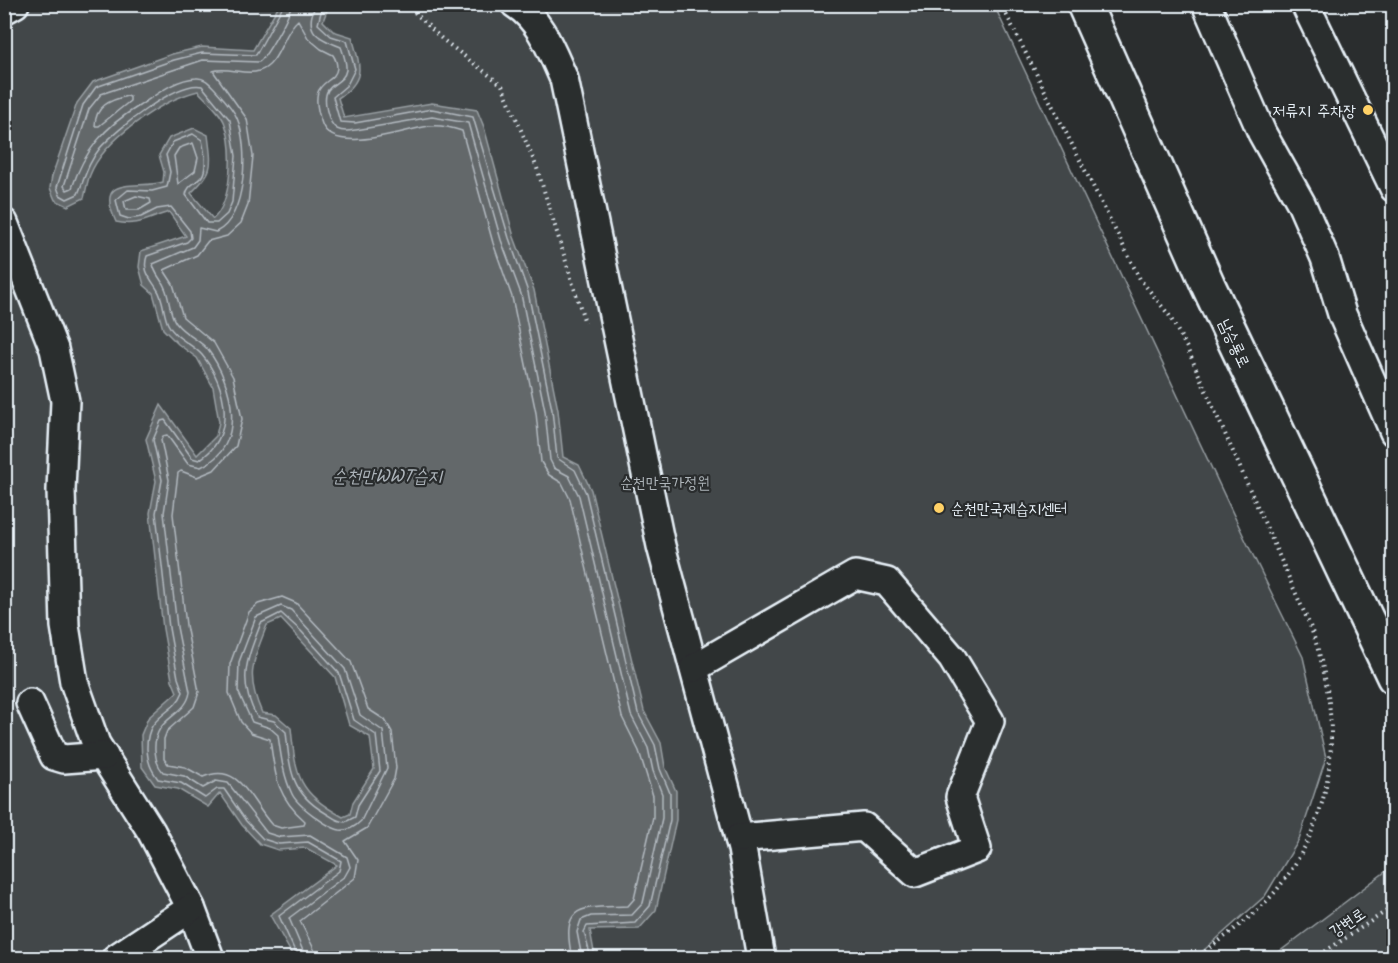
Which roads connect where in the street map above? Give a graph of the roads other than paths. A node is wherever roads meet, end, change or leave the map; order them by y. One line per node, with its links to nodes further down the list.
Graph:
1 (15, 4): 6 (street)
2 (515, 4): 10 (street)
3 (1084, 4): 11 (main road, 남승룡로)
4 (1206, 4): 9 (street)
5 (1305, 4): 7 (street)
6 (4, 9)
7 (1394, 188)
8 (4, 224): 13 (street)
9 (1394, 432)
10 (694, 668): 14 (street); 14 (street)
11 (1394, 677)
12 (30, 704): 13 (street)
13 (104, 756): 15 (street)
14 (739, 838): 18 (street)
15 (191, 908): 16 (street); 17 (street)
16 (116, 958)
17 (210, 958)
18 (761, 958)

